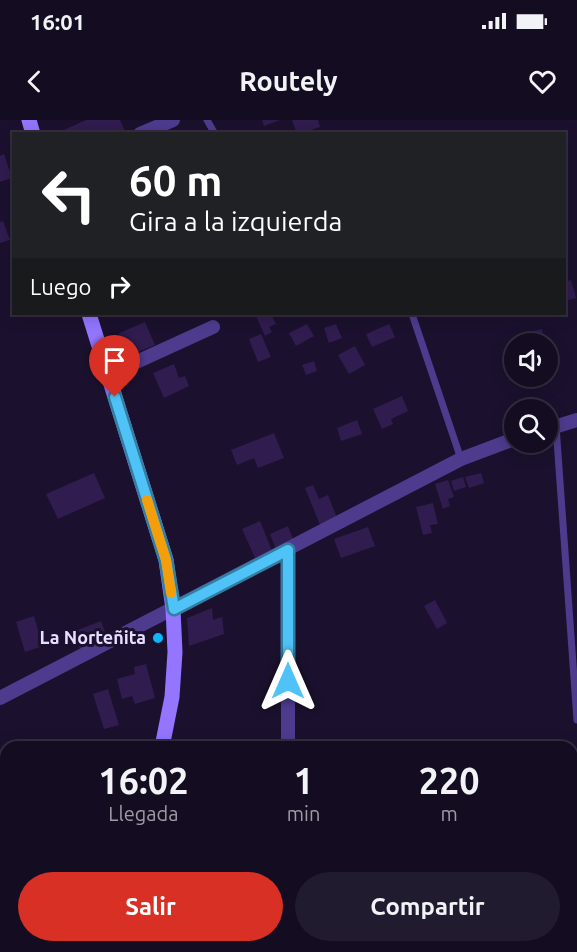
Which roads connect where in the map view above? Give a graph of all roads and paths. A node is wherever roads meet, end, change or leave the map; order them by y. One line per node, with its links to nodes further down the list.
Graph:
1 (173, 120): 2 (street)
2 (145, 132)
3 (89, 315): 6 (street)
4 (412, 315): 11 (lane)
5 (213, 327): 6 (street)
6 (108, 375): 13 (street)
7 (577, 420): 8 (street)
8 (558, 425)
9 (504, 443): 11 (street)
10 (554, 453): 15 (lane)
11 (461, 459): 12 (street)
12 (288, 550): 13 (street); 17 (street)
13 (174, 609): 14 (street); 16 (street)
14 (0, 698)
15 (577, 720)
16 (163, 741)
17 (288, 741)

